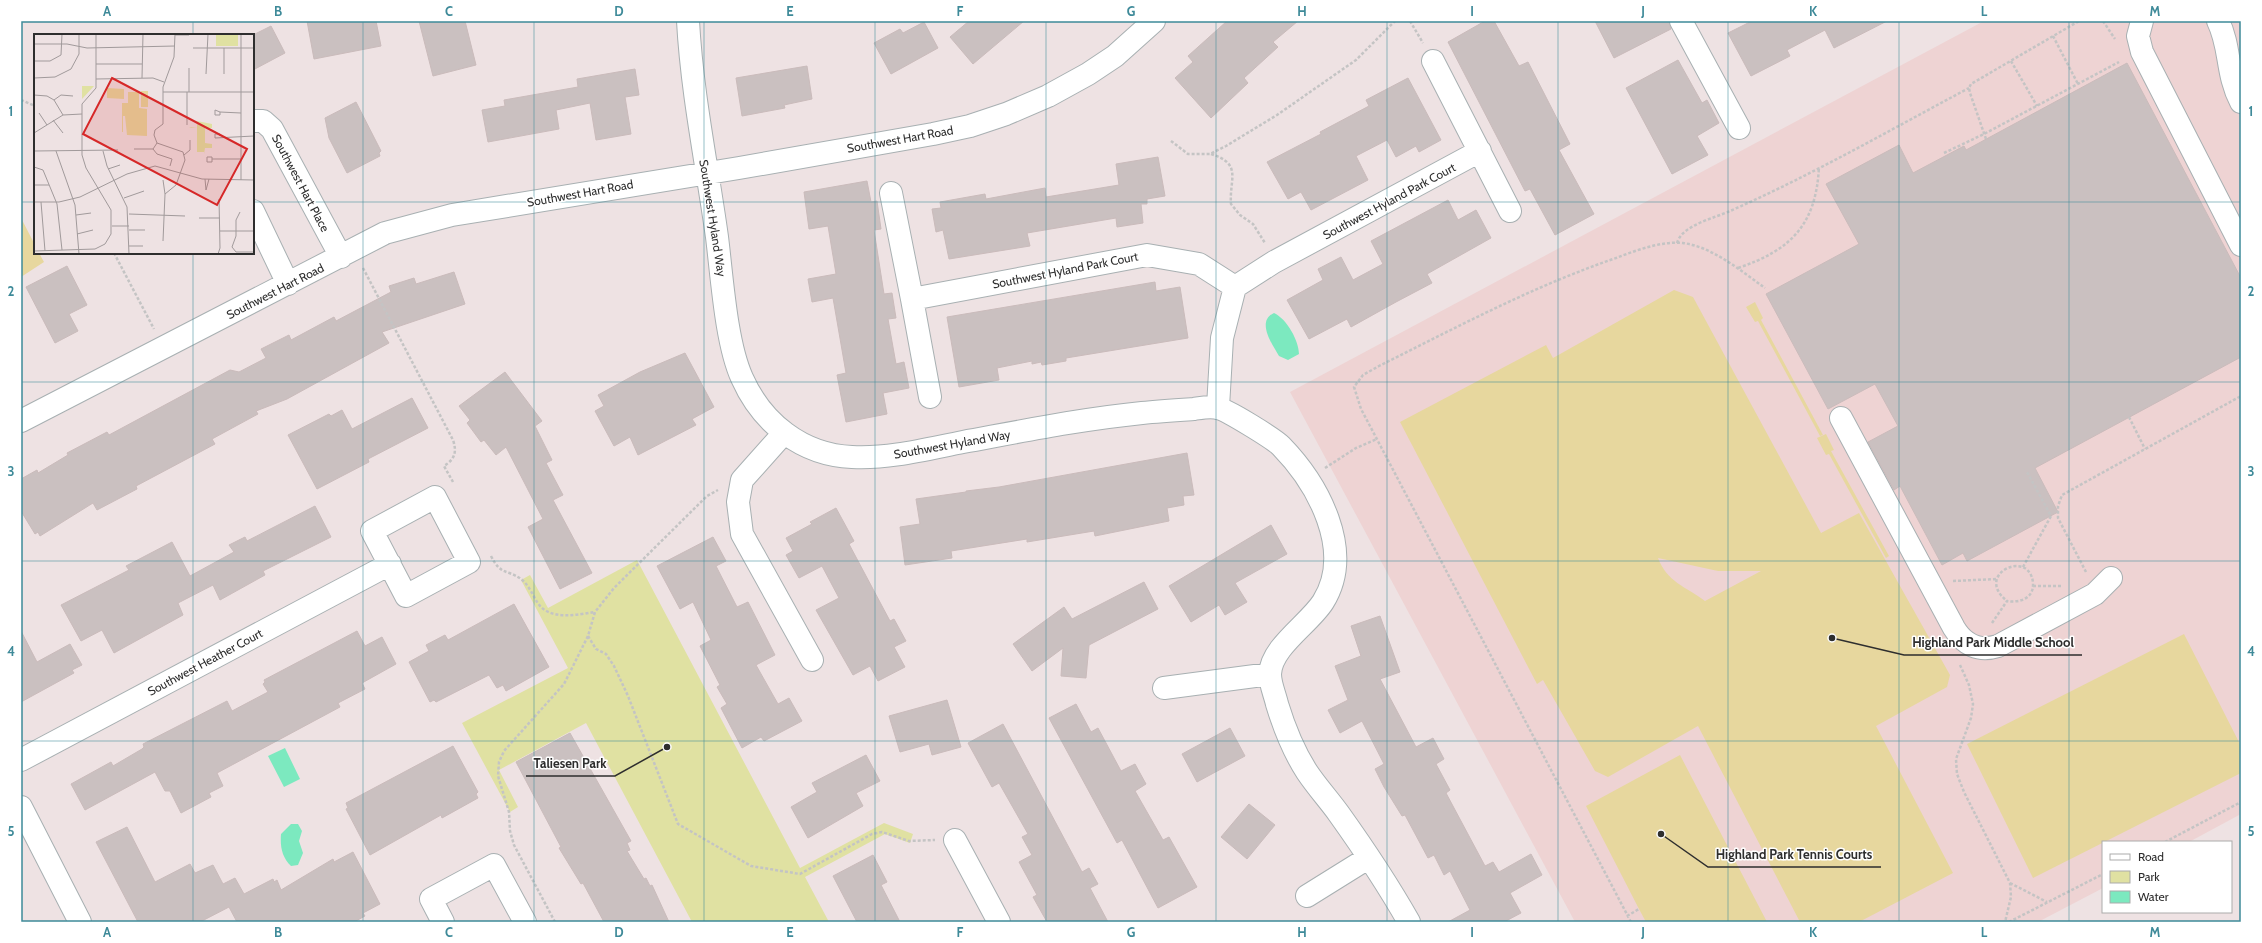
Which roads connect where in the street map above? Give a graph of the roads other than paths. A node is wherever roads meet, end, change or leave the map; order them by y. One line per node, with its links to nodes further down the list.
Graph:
1 (688, 21): 11 (street, Southwest Hyland Way)
2 (1154, 21): 11 (street, Southwest Hart Road)
3 (2142, 21): 15 (street)
4 (2218, 21): 7 (street)
5 (1686, 23): 9 (street)
6 (1434, 61): 10 (street)
7 (2241, 102)
8 (254, 121): 16 (street, Southwest Hart Place)
9 (1739, 128)
10 (1480, 151): 13 (street); 18 (street, Southwest Hyland Park Court)
11 (708, 172): 16 (street, Southwest Hart Road); 24 (street, Southwest Hyland Way)
12 (891, 193): 19 (street)
13 (1510, 211)
14 (254, 213): 17 (street)
15 (2241, 245)
16 (347, 253): 17 (street, Southwest Hart Road)
17 (288, 284): 23 (street, Southwest Hart Road)
18 (1235, 287): 19 (street, Southwest Hyland Park Court); 21 (street)
19 (912, 299): 20 (street)
20 (930, 397)
21 (1218, 408): 24 (street, Southwest Hyland Way); 28 (street)
22 (1841, 418): 26 (street)
23 (21, 422)
24 (784, 433): 27 (street)
25 (390, 564): 25 (street); 30 (street, Southwest Heather Court)
26 (2111, 578)
27 (812, 660)
28 (1270, 674): 29 (street); 33 (street)
29 (1164, 688)
30 (21, 760)
31 (21, 807): 35 (street)
32 (956, 840): 38 (street)
33 (1368, 858): 34 (street); 39 (street)
34 (1307, 896)
35 (80, 922)
36 (444, 922): 37 (street)
37 (525, 922)
38 (999, 922)
39 (1409, 922)

